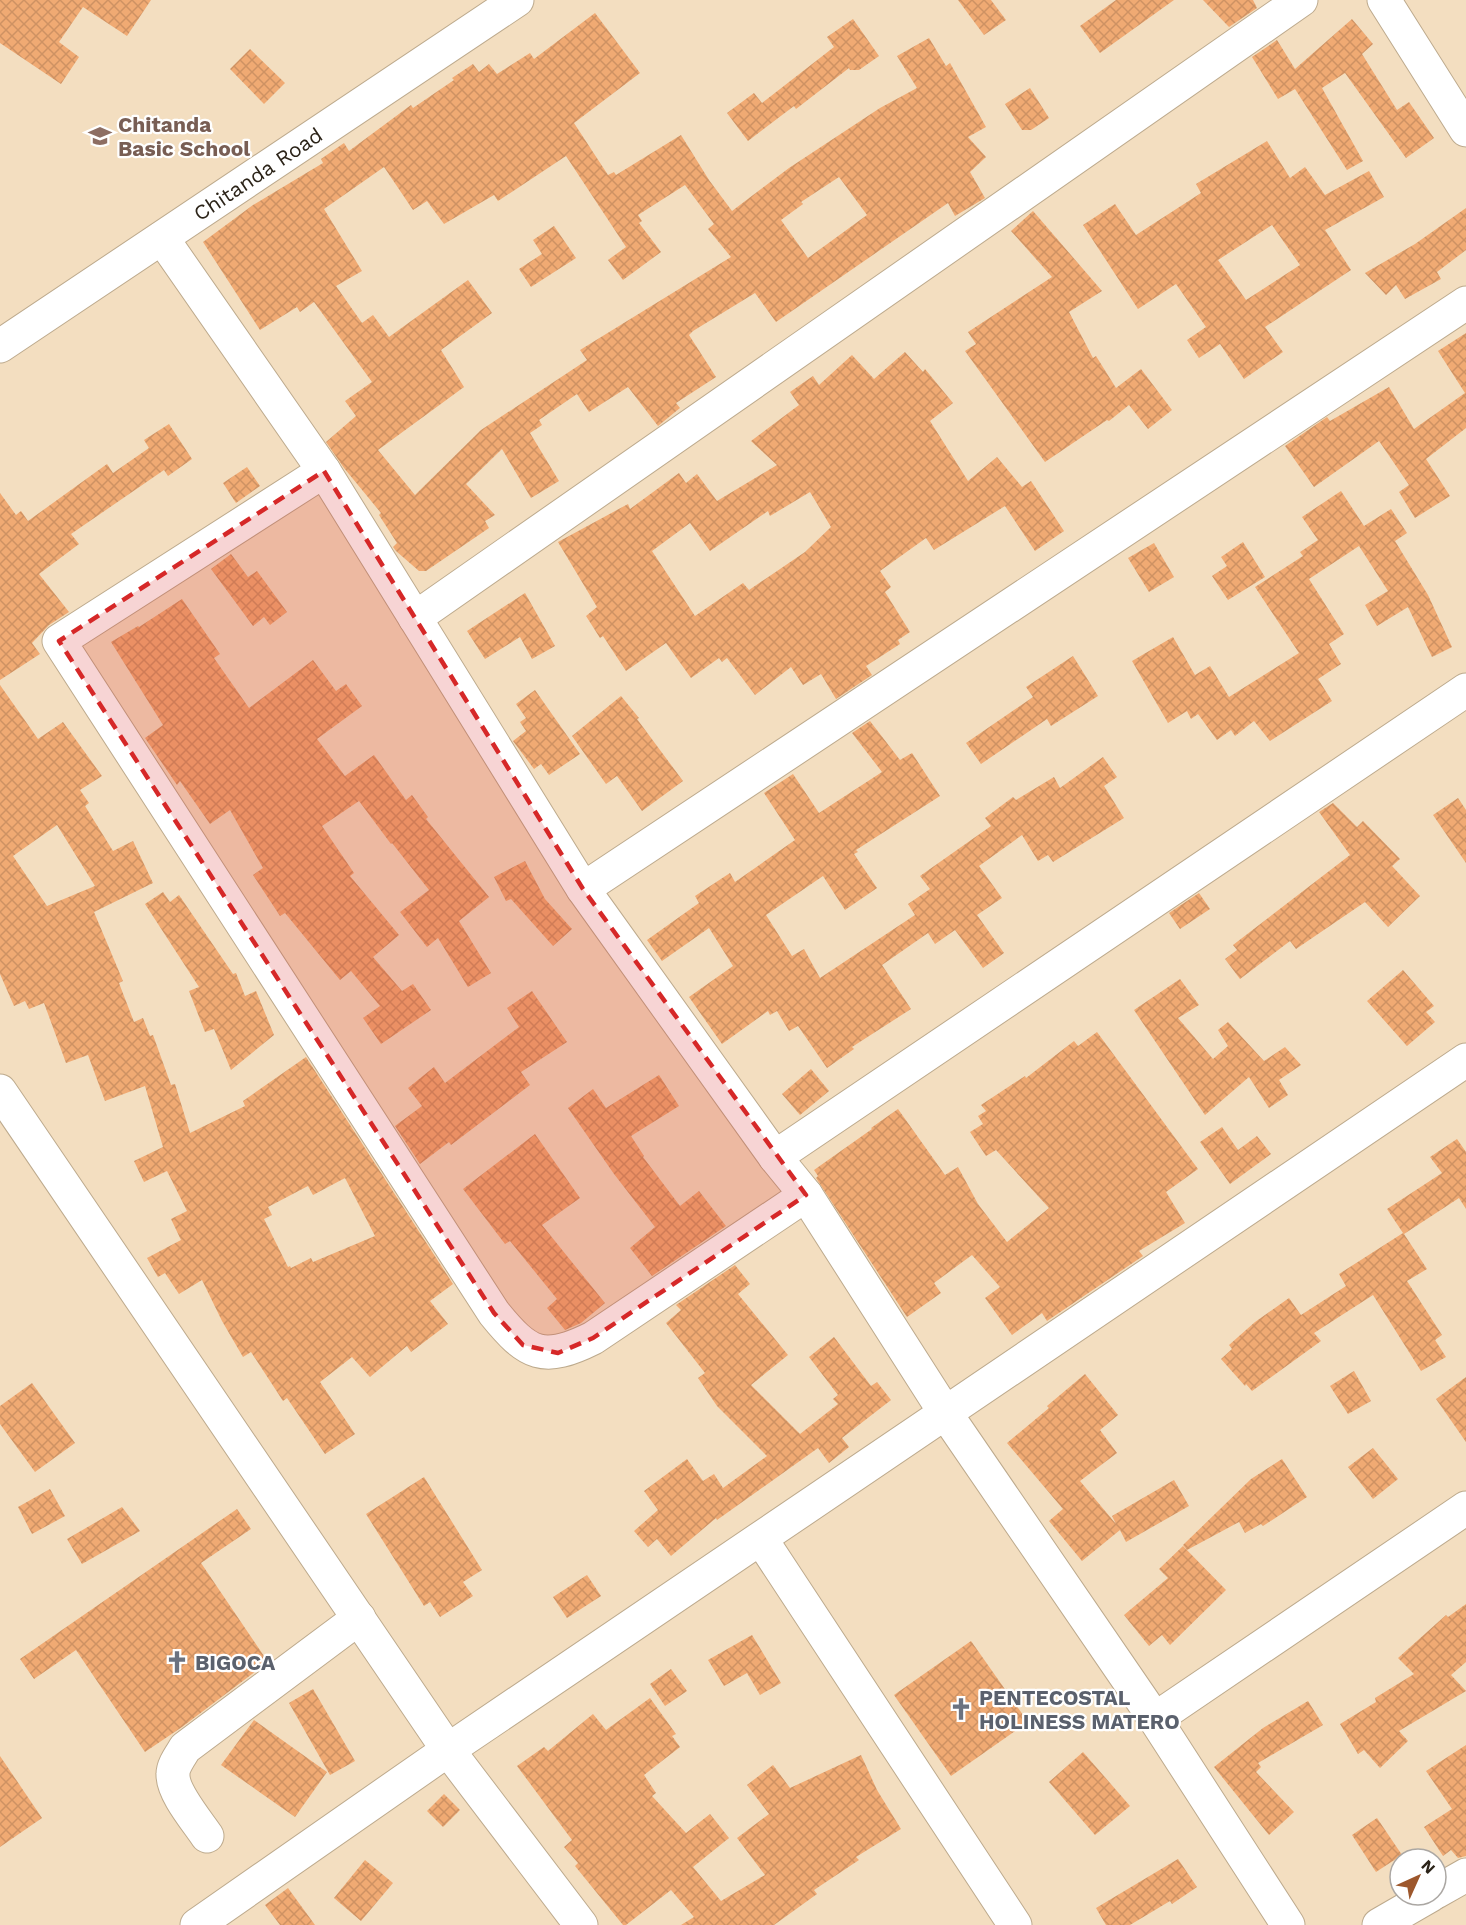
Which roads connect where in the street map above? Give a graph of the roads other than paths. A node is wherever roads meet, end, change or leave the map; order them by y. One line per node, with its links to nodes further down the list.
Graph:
1 (517, 0): 5 (street, Chitanda Road)
2 (1301, 0): 9 (street)
3 (1384, 0): 4 (street)
4 (1466, 130)
5 (162, 238): 7 (street, Chitanda Road); 8 (street)
6 (1466, 303): 11 (street)
7 (0, 346)
8 (324, 471): 9 (street); 15 (street)
9 (415, 618): 11 (street)
10 (1466, 690): 14 (street)
11 (583, 890): 14 (street)
12 (1466, 1060): 16 (street)
13 (0, 1090): 19 (street)
14 (775, 1157): 15 (street)
15 (806, 1195): 16 (street)
16 (946, 1414): 18 (street); 20 (street)
17 (1466, 1508): 20 (street)
18 (761, 1539): 21 (street); 28 (street)
19 (359, 1618): 21 (street); 22 (street)
20 (1155, 1719): 29 (street)
21 (448, 1750): 26 (street); 27 (street)
22 (207, 1836)
23 (1466, 1875): 24 (street)
24 (1448, 1885)
25 (1410, 1907): 30 (street)
26 (197, 1925)
27 (581, 1925)
28 (1015, 1925)
29 (1288, 1925)
30 (1379, 1925)

